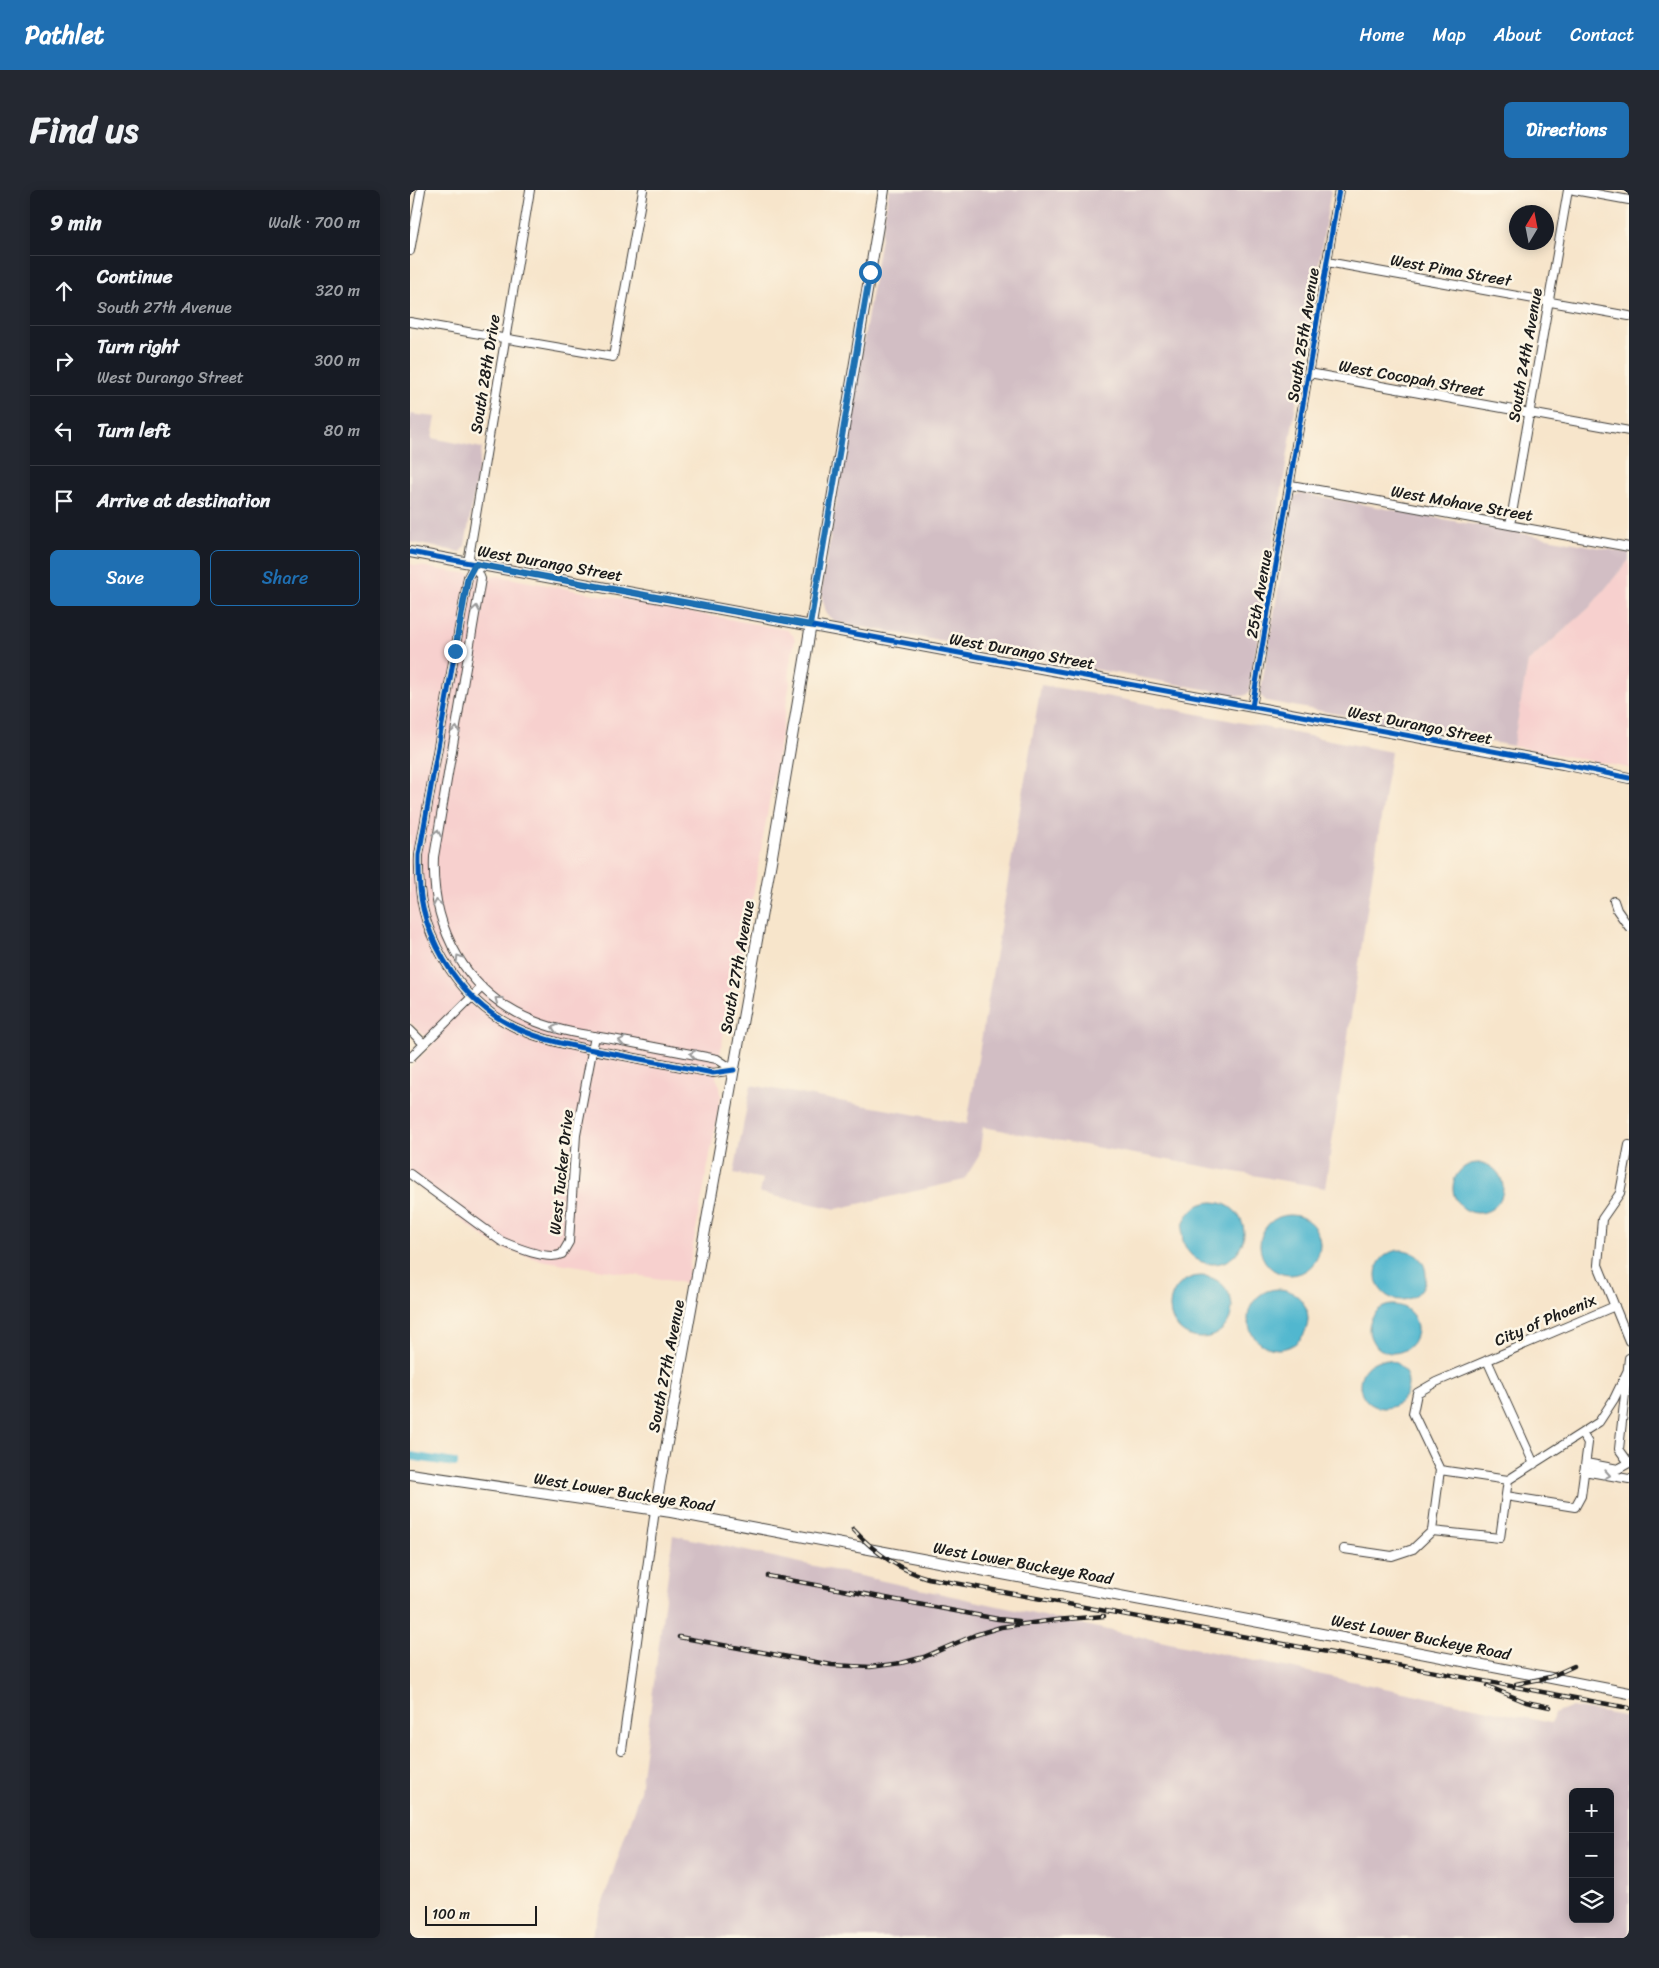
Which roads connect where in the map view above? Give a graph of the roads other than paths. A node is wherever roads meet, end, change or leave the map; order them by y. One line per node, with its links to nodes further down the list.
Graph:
1 (421, 190): 9 (street)
2 (530, 190): 14 (street, South 28th Drive)
3 (643, 190): 14 (street)
4 (884, 190): 23 (main road, South 27th Avenue)
5 (1339, 190): 10 (street, South 25th Avenue)
6 (1568, 190): 11 (street, South 24th Avenue)
7 (1574, 190): 8 (street)
8 (1629, 200)
9 (410, 251)
10 (1327, 262): 11 (street, West Pima Street); 15 (street, South 25th Avenue)
11 (1549, 301): 12 (street, West Pima Street); 16 (street, South 24th Avenue)
12 (1629, 316)
13 (410, 322): 14 (street)
14 (505, 339): 22 (street, South 28th Drive)
15 (1309, 373): 16 (street, West Cocopah Street); 18 (street, South 25th Avenue)
16 (1530, 413): 17 (street, West Cocopah Street); 19 (street, South 24th Avenue)
17 (1629, 432)
18 (1290, 485): 19 (street, West Mohave Street); 24 (street, 25th Avenue)
19 (1510, 525): 20 (street, West Mohave Street)
20 (1629, 547)
21 (410, 552): 22 (main road, West Durango Street)
22 (472, 564): 23 (main road, West Durango Street); 30 (street, one-way to 22); 31 (street)
23 (810, 625): 24 (main road, West Durango Street); 37 (main road, South 27th Avenue)
24 (1252, 707): 25 (main road, West Durango Street)
25 (1606, 773): 26 (main road); 27 (main road, West Durango Street)
26 (1629, 774)
27 (1629, 778)
28 (1614, 900): 29 (street)
29 (1629, 927)
30 (482, 987): 31 (street); 33 (street, one-way to 30)
31 (471, 997): 34 (street); 35 (street)
32 (410, 1030): 34 (street)
33 (596, 1036): 35 (street, West Tucker Drive); 37 (street, one-way to 33)
34 (424, 1044): 36 (street)
35 (592, 1050): 37 (street); 39 (street, West Tucker Drive)
36 (410, 1058)
37 (734, 1070): 54 (main road, South 27th Avenue)
38 (1629, 1145): 40 (street)
39 (410, 1174)
40 (1615, 1306): 41 (street); 43 (street, City of Phoenix)
41 (1629, 1341)
42 (1629, 1358): 44 (street)
43 (1487, 1360): 47 (street, City of Phoenix); 49 (street, City of Phoenix)
44 (1627, 1372): 45 (street); 46 (street)
45 (1582, 1433): 47 (street); 48 (street)
46 (1629, 1463): 48 (street)
47 (1534, 1464): 52 (street)
48 (1585, 1467): 51 (street, one-way to 51); 53 (street)
49 (1440, 1470): 52 (street); 55 (street)
50 (410, 1474): 54 (main road, West Lower Buckeye Road)
51 (1629, 1479)
52 (1508, 1480): 53 (street)
53 (1506, 1496): 55 (street)
54 (655, 1510): 57 (main road, West Lower Buckeye Road); 58 (street, South 27th Avenue)
55 (1432, 1531): 56 (street)
56 (1344, 1549)
57 (1629, 1693)
58 (622, 1750)

